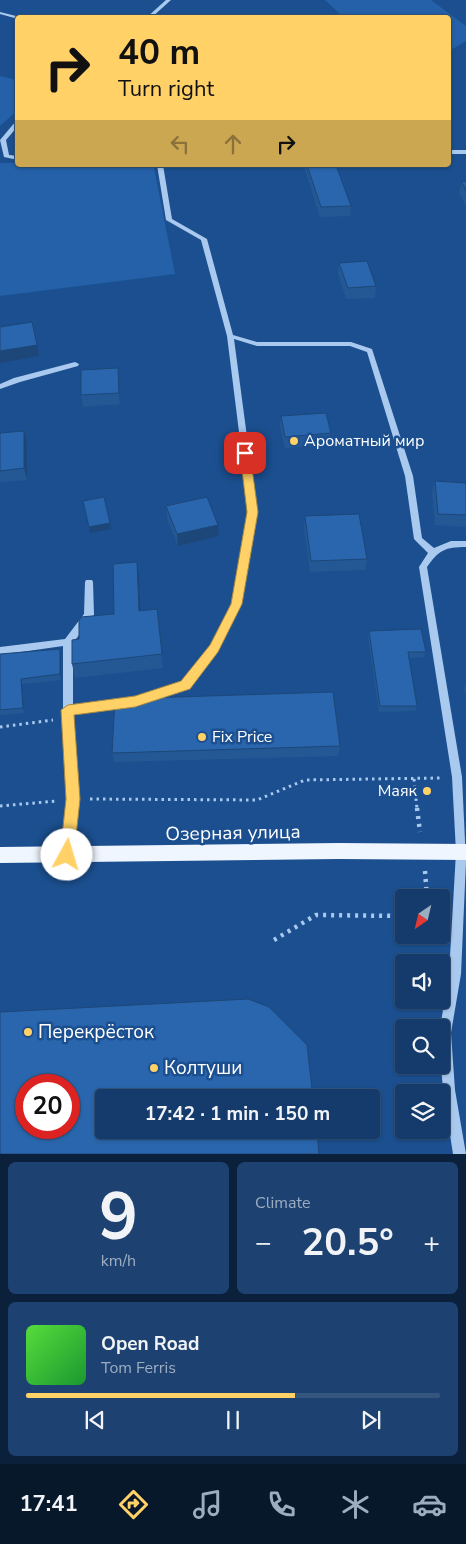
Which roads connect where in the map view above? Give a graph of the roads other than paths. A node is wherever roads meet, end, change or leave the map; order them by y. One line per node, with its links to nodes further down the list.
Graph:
1 (169, 0): 3 (street)
2 (0, 13): 4 (street)
3 (152, 15)
4 (15, 17)
5 (15, 126): 8 (street)
6 (451, 152): 7 (street)
7 (466, 152)
8 (15, 158)
9 (160, 167): 10 (street)
10 (230, 336): 14 (street); 18 (street)
11 (75, 364): 12 (street)
12 (0, 387)
13 (466, 544): 14 (street)
14 (433, 552): 19 (street)
15 (89, 582): 16 (street)
16 (68, 642): 17 (street); 18 (street)
17 (0, 651)
18 (68, 714): 21 (street)
19 (464, 852): 21 (main road, Озерная улица); 22 (street)
20 (0, 855): 21 (main road, Озерная улица)
21 (67, 855)
22 (462, 931): 23 (street)
23 (460, 1154)

